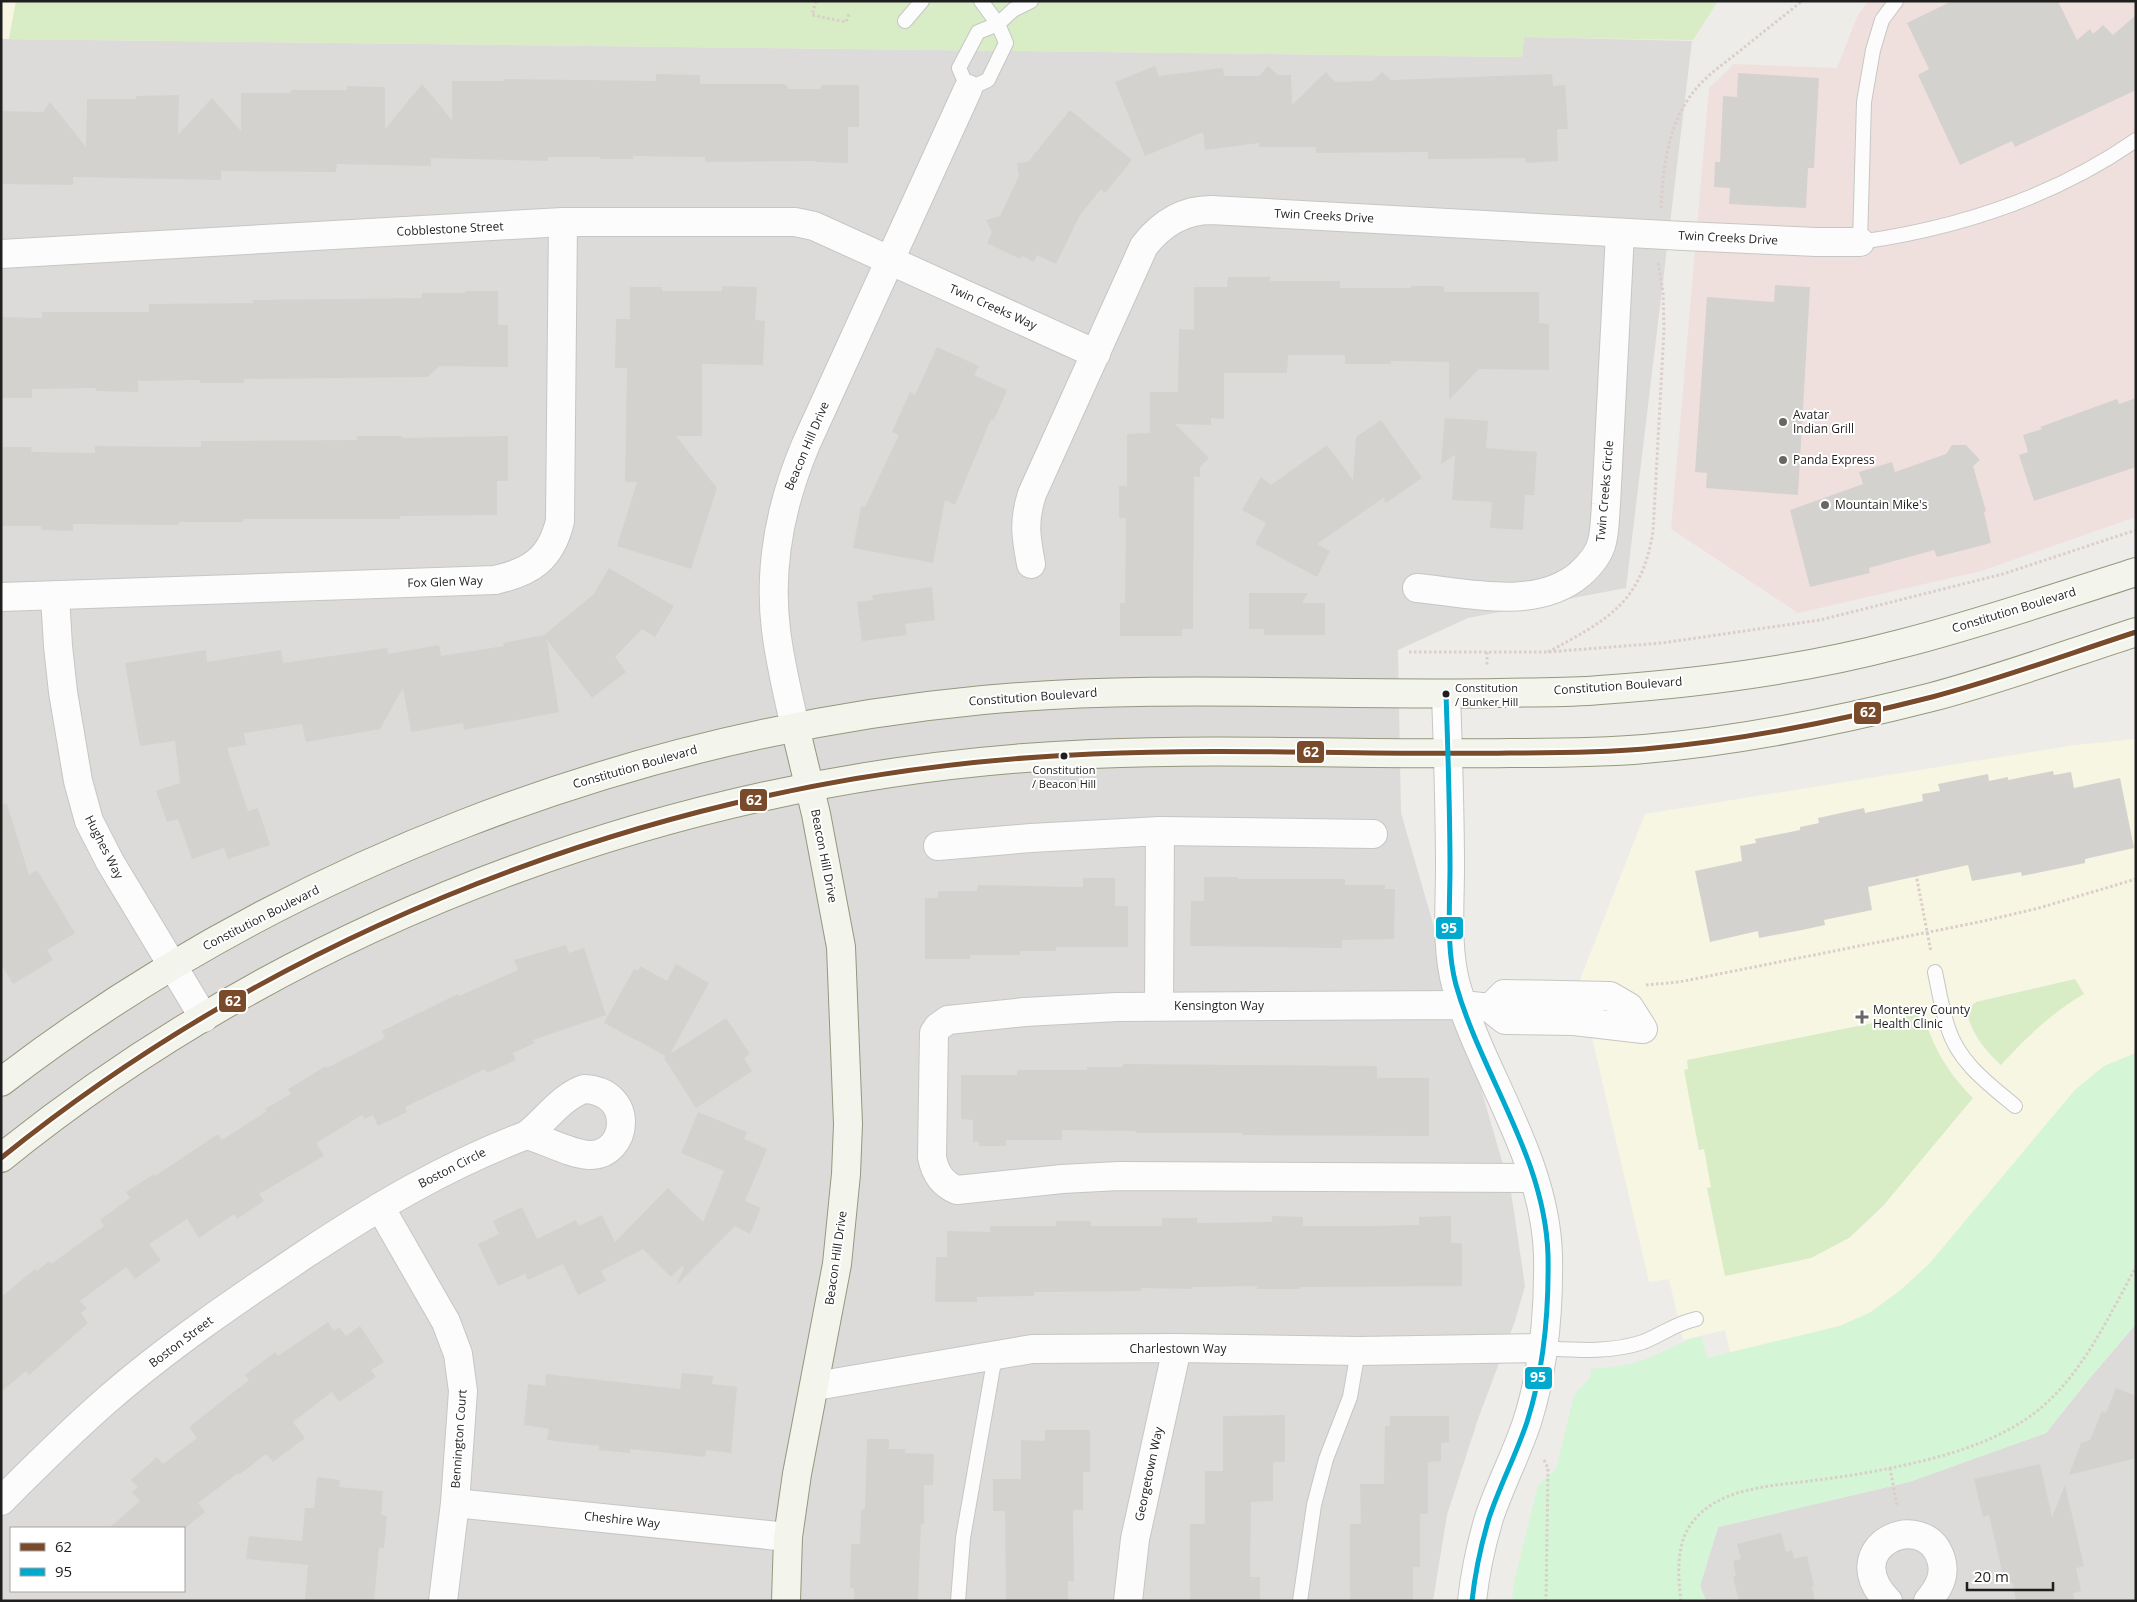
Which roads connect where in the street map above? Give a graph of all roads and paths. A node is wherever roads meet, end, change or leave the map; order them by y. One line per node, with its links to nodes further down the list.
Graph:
1 (816, 1): 7 (path)
2 (922, 1): 8 (lane)
3 (981, 1): 9 (lane)
4 (1031, 1): 9 (lane)
5 (1802, 1): 12 (path)
6 (1896, 1): 15 (lane)
7 (849, 14)
8 (905, 21)
9 (998, 24): 10 (lane); 10 (lane)
10 (968, 89): 18 (street, Beacon Hill Drive)
11 (2136, 140): 15 (lane)
12 (1662, 198)
13 (563, 222): 16 (street, Cobblestone Street); 18 (street, Cobblestone Street); 24 (street, Fox Glen Way)
14 (1620, 233): 15 (street, Twin Creeks Drive); 19 (street, Twin Creeks Drive); 23 (street, Twin Creeks Circle)
15 (1860, 242)
16 (1, 254)
17 (1657, 258): 28 (path)
18 (890, 260): 19 (street, Twin Creeks Way); 30 (street, Beacon Hill Drive)
19 (1096, 354): 21 (street, Twin Creeks Drive)
20 (2136, 530): 28 (path)
21 (1031, 564)
22 (2136, 572): 29 (main road, Constitution Boulevard)
23 (1417, 588)
24 (55, 596): 25 (street, Fox Glen Way); 39 (street, Hughes Way)
25 (1, 597)
26 (2136, 632): 31 (main road)
27 (1409, 652): 28 (path)
28 (1548, 652)
29 (1446, 694): 30 (main road, Constitution Boulevard); 31 (street)
30 (795, 727): 32 (main road, Beacon Hill Drive); 39 (main road, Constitution Boulevard)
31 (1448, 754): 32 (main road); 42 (street)
32 (809, 787): 45 (main road); 58 (main road, Beacon Hill Drive)
33 (1160, 831): 34 (street); 35 (street); 43 (street)
34 (1373, 834)
35 (938, 846)
36 (1916, 869): 38 (path)
37 (2136, 879): 38 (path)
38 (1928, 932): 40 (path); 41 (path)
39 (172, 965): 45 (street, Hughes Way); 46 (main road, Constitution Boulevard)
40 (1935, 972): 47 (lane)
41 (1638, 984)
42 (1463, 1005): 43 (street, Kensington Way); 44 (street, Kensington Way); 50 (street)
43 (1159, 1006): 50 (street, Kensington Way)
44 (1490, 1008)
45 (204, 1018): 49 (main road)
46 (1, 1082)
47 (2015, 1106)
48 (527, 1135): 51 (street, Boston Circle)
49 (1, 1158)
50 (1533, 1178): 55 (street)
51 (380, 1207): 61 (street, Boston Street); 62 (street, Bennington Court)
52 (2136, 1267): 60 (path)
53 (1696, 1319): 55 (lane)
54 (1177, 1348): 56 (street, Charlestown Way); 57 (street, Charlestown Way); 68 (street, Georgetown Way)
55 (1543, 1348): 56 (street, Charlestown Way); 70 (street)
56 (1358, 1351): 69 (lane)
57 (995, 1356): 58 (street, Charlestown Way); 67 (lane)
58 (816, 1386): 64 (main road, Beacon Hill Drive)
59 (1544, 1459): 71 (path)
60 (1890, 1468): 63 (path); 72 (path)
61 (1, 1501)
62 (455, 1503): 64 (street, Cheshire Way); 65 (street, Bennington Court)
63 (1903, 1534): 73 (street); 74 (street)
64 (788, 1537): 66 (main road, Beacon Hill Drive)
65 (443, 1601)
66 (786, 1601)
67 (958, 1601)
68 (1128, 1601)
69 (1300, 1601)
70 (1472, 1601)
71 (1546, 1601)
72 (1681, 1601)
73 (1888, 1601)
74 (1928, 1601)

